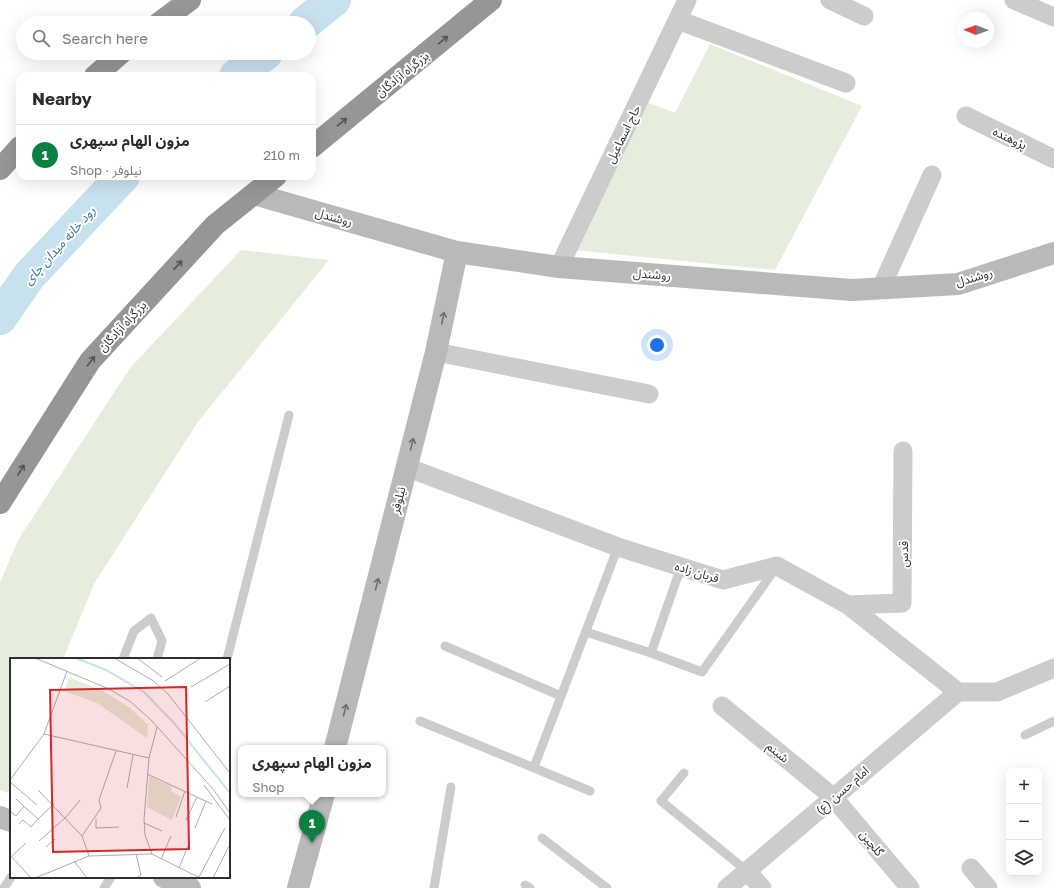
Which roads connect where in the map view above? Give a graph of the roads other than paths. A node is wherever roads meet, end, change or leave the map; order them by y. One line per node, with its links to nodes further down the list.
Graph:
1 (190, 0): 6 (highway)
2 (687, 0): 9 (street, حاج اسماعیل)
3 (830, 0): 7 (street)
4 (1014, 0): 8 (street)
5 (490, 3): 14 (highway, بزرگراه آزادگان, one-way to 5)
6 (168, 16)
7 (864, 16)
8 (1054, 17)
9 (678, 20): 12 (street); 23 (street, حاج اسماعیل)
10 (113, 60): 11 (highway)
11 (100, 72)
12 (846, 83)
13 (966, 116): 16 (street, پژوهنده)
14 (316, 143)
15 (16, 151): 17 (highway)
16 (1054, 159)
17 (0, 169)
18 (932, 175): 24 (street)
19 (271, 180): 20 (highway, بزرگراه آزادگان)
20 (254, 194): 21 (street, روشندل); 30 (highway, بزرگراه آزادگان, one-way to 20)
21 (457, 252): 23 (street, روشندل); 25 (street, نیلوفر, one-way to 21)
22 (1054, 253): 24 (street, روشندل)
23 (559, 267): 24 (street, روشندل)
24 (881, 288)
25 (436, 352): 26 (street); 29 (street, نیلوفر, one-way to 25)
26 (649, 394)
27 (289, 416): 40 (lane)
28 (903, 451): 34 (street, قدس)
29 (406, 467): 31 (street, قربان زاده); 48 (street, نیلوفر, one-way to 29)
30 (0, 503)
31 (618, 547): 33 (street, قربان زاده); 35 (lane)
32 (777, 566): 33 (street, قربان زاده); 34 (street); 37 (lane)
33 (681, 567): 37 (lane)
34 (848, 605): 42 (street)
35 (586, 632): 37 (lane); 43 (lane)
36 (445, 646): 43 (lane)
37 (651, 653)
38 (123, 658): 39 (lane)
39 (157, 658)
40 (227, 658)
41 (1054, 668): 42 (street)
42 (958, 692): 54 (street, امام حسن (ع))
43 (560, 696): 49 (lane)
44 (722, 706): 54 (street, شبنم)
45 (420, 720): 49 (lane)
46 (1054, 721): 47 (lane)
47 (1025, 735)
48 (337, 745)
49 (534, 767): 52 (lane)
50 (684, 773): 59 (lane)
51 (451, 787): 65 (lane)
52 (590, 791)
53 (323, 797): 64 (street)
54 (833, 797): 59 (street, امام حسن (ع)); 69 (street, گلچین)
55 (0, 818): 56 (street)
56 (10, 821)
57 (542, 838): 66 (lane)
58 (970, 868): 70 (street)
59 (747, 871): 67 (street, امام حسن (ع)); 68 (street)
60 (10, 878): 62 (lane)
61 (111, 878): 63 (lane)
62 (4, 888)
63 (104, 888)
64 (298, 888)
65 (434, 888)
66 (607, 888)
67 (727, 888)
68 (762, 888)
69 (910, 888)
70 (988, 888)

